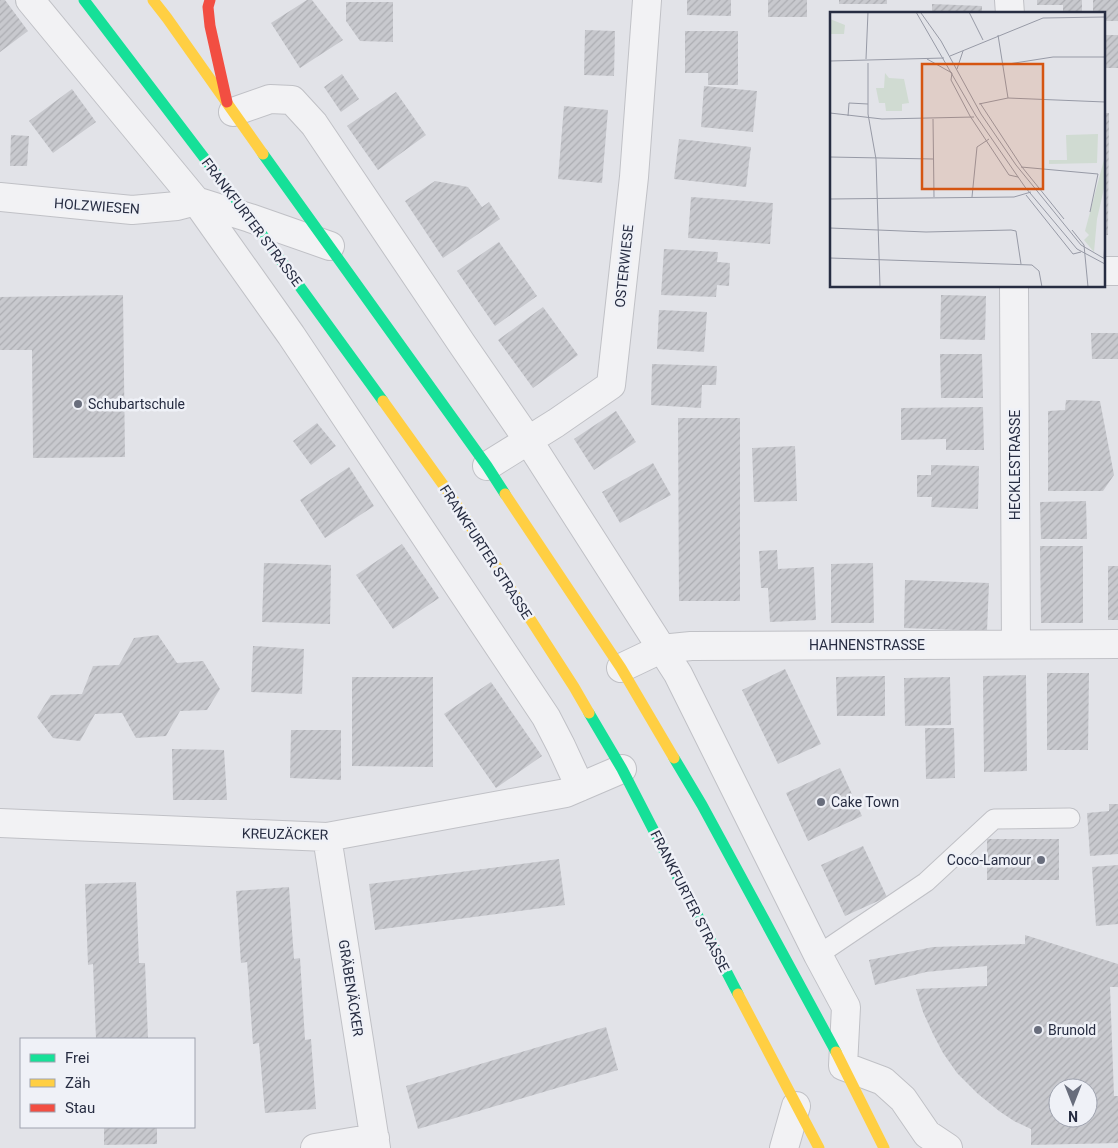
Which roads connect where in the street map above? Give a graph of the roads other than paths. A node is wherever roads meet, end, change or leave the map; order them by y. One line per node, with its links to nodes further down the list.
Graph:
1 (30, 0): 8 (street)
2 (84, 0): 9 (main road, FRANKFURTER STRASSE)
3 (153, 0): 6 (main road)
4 (210, 0): 6 (main road)
5 (647, 0): 12 (street, OSTERWIESE)
6 (230, 107): 10 (main road); 12 (street)
7 (0, 197): 8 (street, HOLZWIESEN)
8 (196, 201): 9 (street); 19 (street)
9 (250, 218): 10 (street); 18 (main road, FRANKFURTER STRASSE)
10 (330, 246): 13 (main road)
11 (1014, 288): 14 (street, HECKLESTRASSE)
12 (528, 440): 13 (street, OSTERWIESE); 16 (street)
13 (488, 466): 17 (main road)
14 (1016, 644): 15 (street, HAHNENSTRASSE); 16 (street, HAHNENSTRASSE)
15 (1118, 644)
16 (661, 649): 17 (street, HAHNENSTRASSE); 23 (street)
17 (622, 668): 24 (main road)
18 (622, 769): 19 (street, KREUZÄCKER); 25 (main road, FRANKFURTER STRASSE)
19 (580, 788): 22 (street, KREUZÄCKER)
20 (1070, 818): 23 (lane)
21 (0, 823): 22 (street, KREUZÄCKER)
22 (327, 837): 26 (street, GRÄBENÄCKER)
23 (818, 955): 24 (street)
24 (843, 1066): 30 (main road); 31 (street)
25 (796, 1106): 28 (street); 29 (main road, FRANKFURTER STRASSE)
26 (376, 1143): 27 (street, GRÄBENÄCKER)
27 (315, 1148)
28 (784, 1148)
29 (819, 1148)
30 (884, 1148)
31 (948, 1148)

